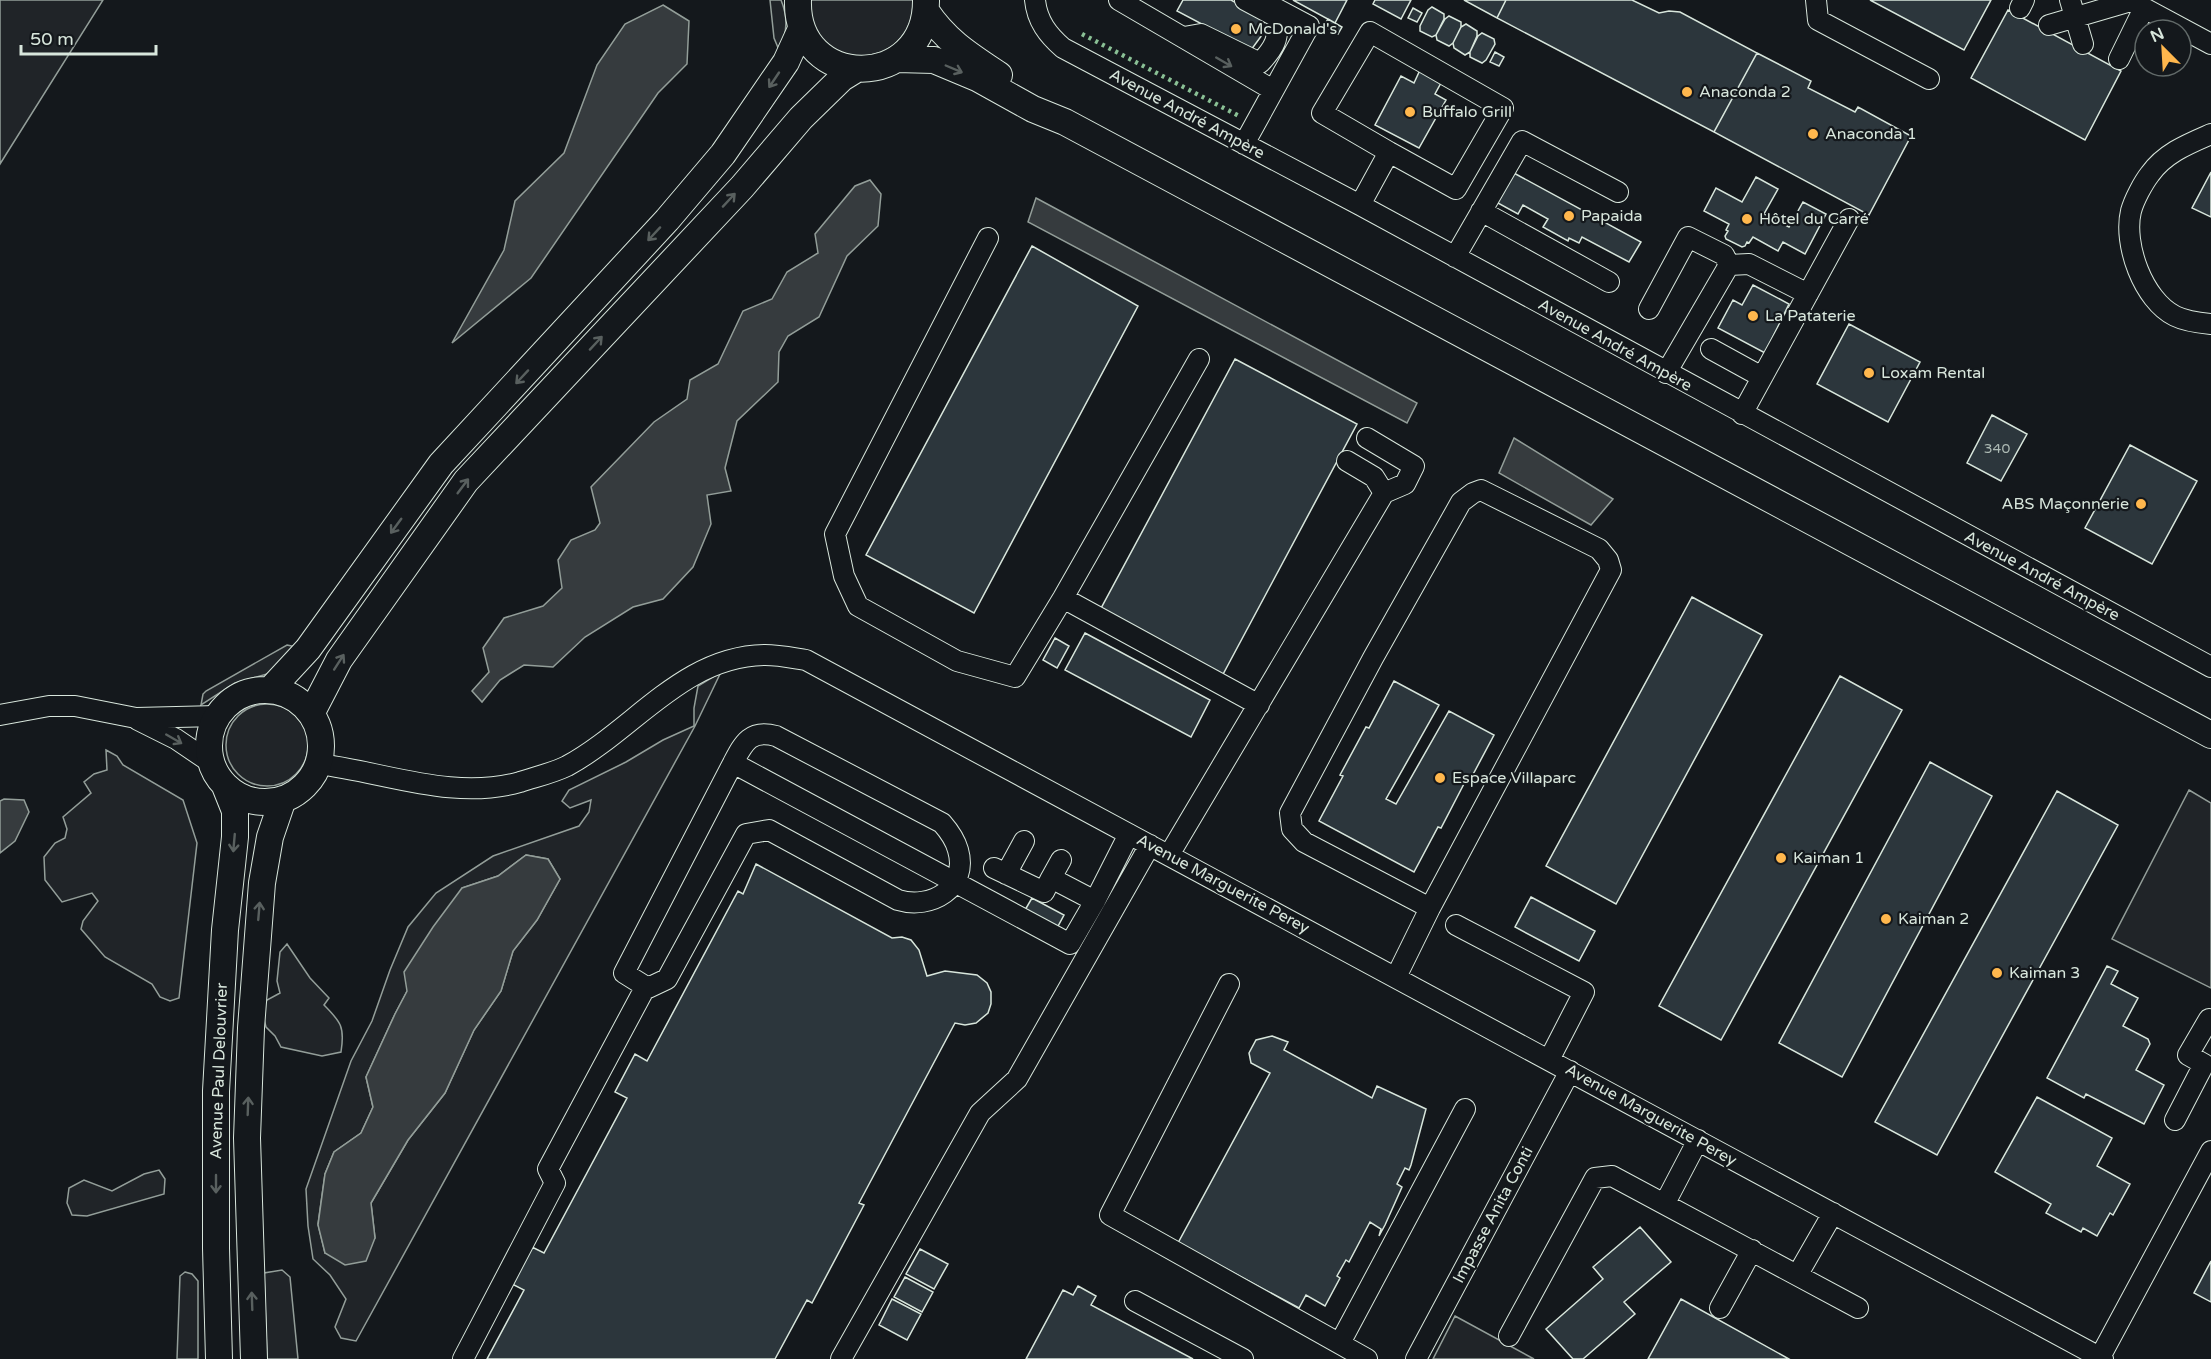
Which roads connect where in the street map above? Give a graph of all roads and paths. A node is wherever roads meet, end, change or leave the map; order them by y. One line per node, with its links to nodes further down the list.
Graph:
1 (1119, 0): 11 (street)
2 (1245, 0): 11 (street)
3 (1260, 0): 18 (street)
4 (1816, 0): 17 (street)
5 (1035, 3): 21 (street, Avenue André Ampère)
6 (2135, 3): 8 (street); 13 (street); 15 (street)
7 (926, 5): 14 (main road); 19 (main road)
8 (2073, 9): 10 (street); 12 (street)
9 (796, 11): 16 (main road); 44 (main road, one-way to 44)
10 (2049, 25)
11 (1181, 37): 18 (street, one-way to 18)
12 (2083, 44)
13 (2211, 44)
14 (897, 59): 16 (main road); 19 (main road, one-way to 19)
15 (2119, 59)
16 (855, 70): 47 (main road, one-way to 16)
17 (1929, 80)
18 (1273, 90): 21 (street)
19 (1065, 122): 50 (main road)
20 (2211, 134): 33 (street)
21 (1244, 144): 24 (street, Avenue André Ampère)
22 (1389, 152): 22 (street); 24 (street)
23 (1618, 192): 25 (street)
24 (1360, 205): 28 (street, Avenue André Ampère)
25 (1481, 211): 28 (street); 30 (street)
26 (1849, 219): 31 (street)
27 (988, 238): 42 (street)
28 (1455, 257): 36 (street, Avenue André Ampère)
29 (1729, 265): 31 (street); 32 (street); 36 (street)
30 (1609, 282)
31 (1808, 294): 37 (street)
32 (1649, 309)
33 (2211, 324)
34 (1711, 349): 37 (street)
35 (1199, 359): 42 (street)
36 (1666, 373): 38 (street, Avenue André Ampère)
37 (1762, 377): 38 (street)
38 (1742, 414): 43 (street, Avenue André Ampère)
39 (1366, 438): 41 (street)
40 (1347, 461): 41 (street)
41 (1384, 493): 45 (street)
42 (1063, 598): 45 (street)
43 (2211, 667)
44 (270, 690): 47 (main road); 48 (main road)
45 (1259, 705): 59 (street)
46 (0, 714): 49 (street)
47 (311, 714): 53 (main road)
48 (217, 716): 49 (street); 51 (main road)
49 (136, 718): 51 (street, one-way to 51)
50 (2211, 735)
51 (210, 762): 54 (main road)
52 (733, 763): 62 (street); 62 (street); 68 (street)
53 (318, 764): 55 (main road); 56 (street, Avenue Marguerite Perey)
54 (225, 786): 55 (main road); 87 (main road, Avenue Paul Delouvrier, one-way to 87)
55 (284, 799): 88 (main road, Avenue Paul Delouvrier, one-way to 55)
56 (1129, 834): 58 (street, Avenue Marguerite Perey); 63 (street)
57 (1024, 841): 61 (street)
58 (1150, 845): 59 (street, Avenue Marguerite Perey); 90 (street)
59 (1169, 855): 66 (street, Avenue Marguerite Perey)
60 (1061, 860): 61 (street)
61 (1051, 878): 63 (street)
62 (955, 882): 63 (street); 68 (street)
63 (1095, 901)
64 (1430, 908): 64 (street); 66 (street)
65 (1456, 925): 70 (street)
66 (1396, 977): 70 (street, Avenue Marguerite Perey)
67 (1229, 984): 85 (street)
68 (645, 986): 89 (street)
69 (2211, 1020): 73 (street)
70 (1549, 1060): 71 (street, Avenue Marguerite Perey)
71 (1570, 1071): 74 (street, Avenue Marguerite Perey); 93 (street, Impasse Anita Conti)
72 (1466, 1109): 85 (street)
73 (2175, 1120)
74 (1698, 1140): 77 (street); 78 (street, Avenue Marguerite Perey)
75 (2211, 1152): 76 (street)
76 (2204, 1181): 86 (street)
77 (1665, 1203): 79 (street); 84 (street)
78 (1833, 1213): 80 (street); 86 (street, Avenue Marguerite Perey)
79 (1752, 1250): 80 (street); 82 (street)
80 (1798, 1274): 83 (street)
81 (1135, 1301): 91 (street)
82 (1720, 1308)
83 (1858, 1308)
84 (1509, 1336)
85 (1340, 1343): 92 (street)
86 (2100, 1358)
87 (219, 1359)
88 (254, 1359)
89 (463, 1359)
90 (841, 1359)
91 (1243, 1359)
92 (1367, 1359)
93 (1416, 1359)

